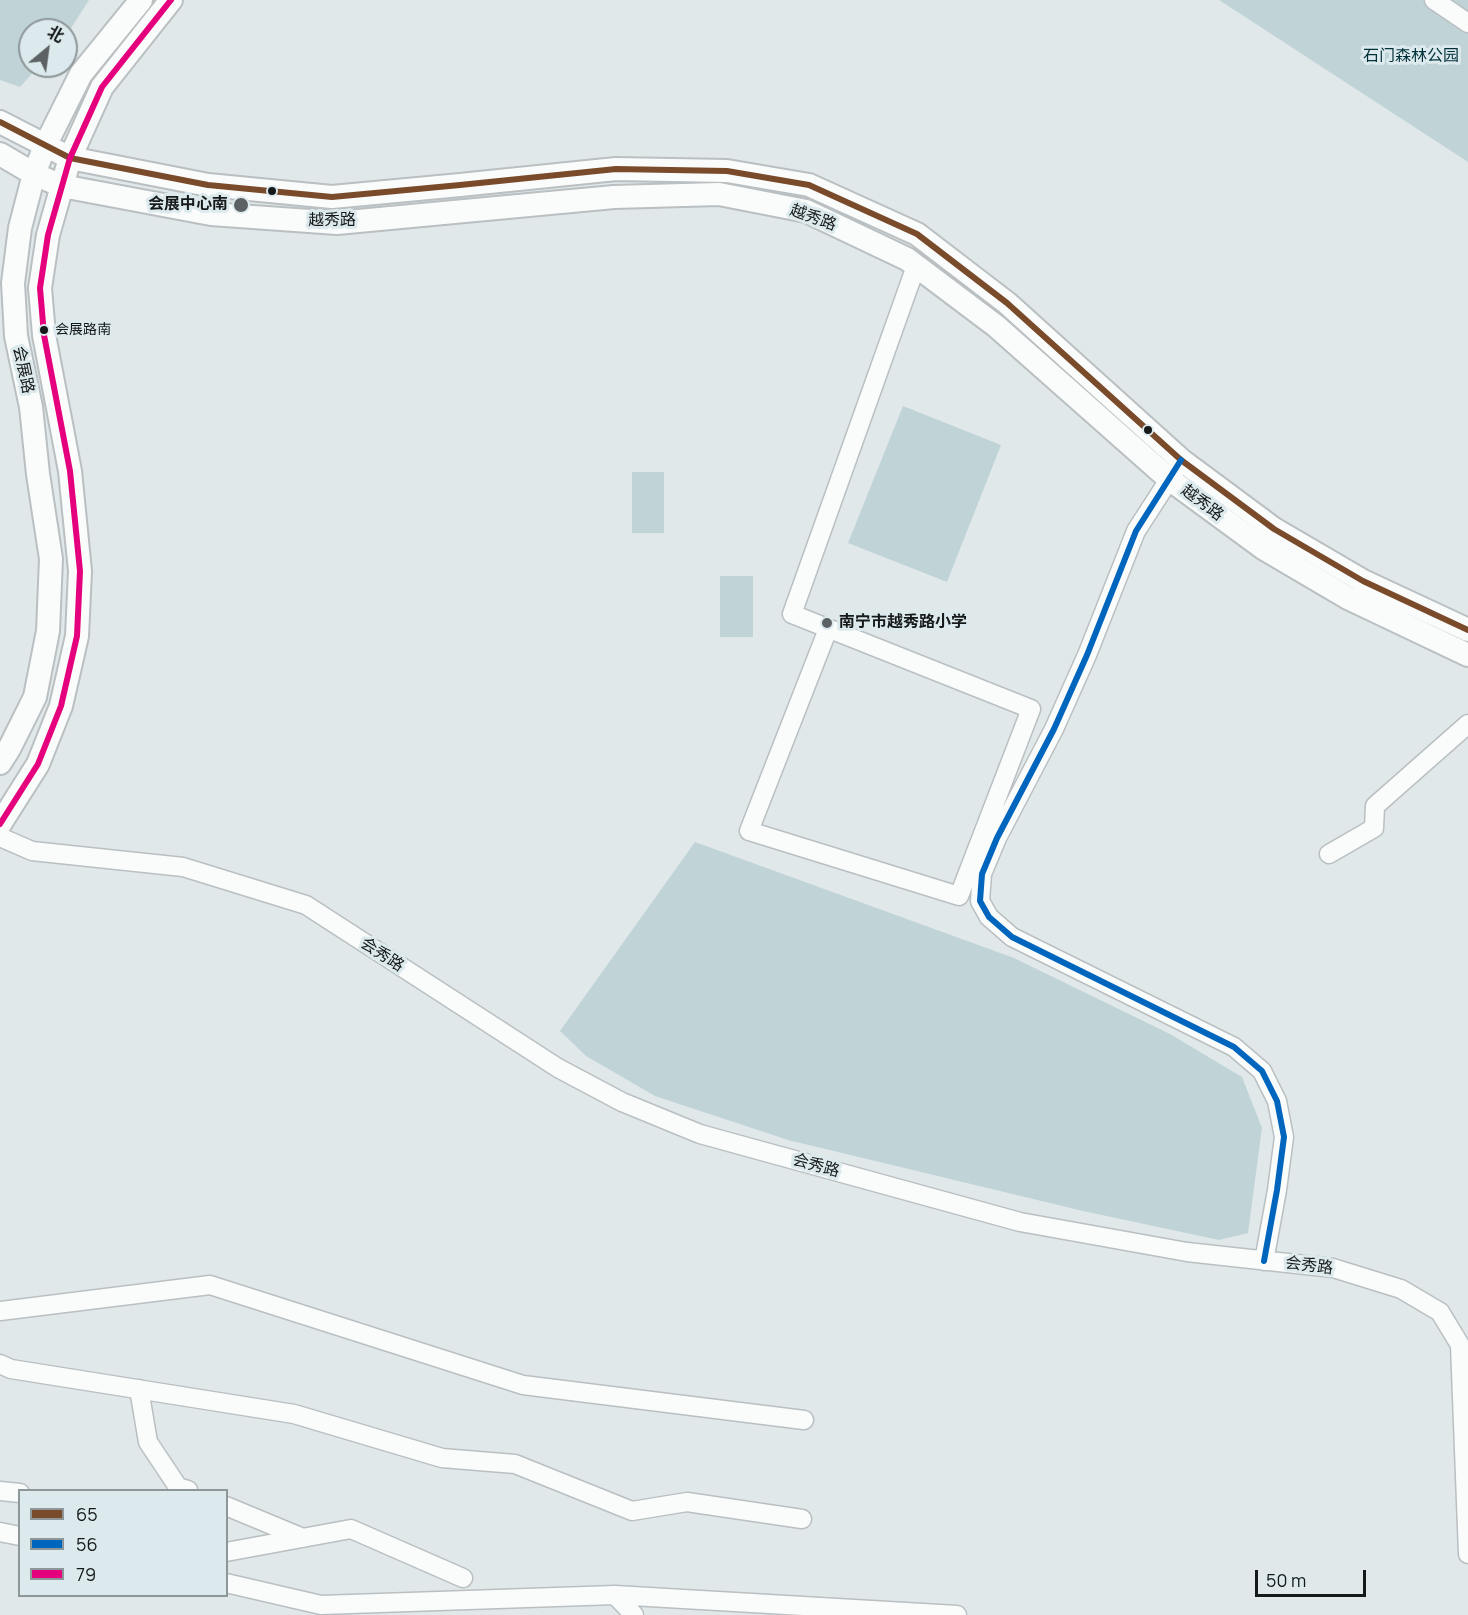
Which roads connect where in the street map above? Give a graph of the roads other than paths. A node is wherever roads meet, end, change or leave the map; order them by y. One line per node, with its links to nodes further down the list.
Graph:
1 (141, 0): 6 (main road, 会展路)
2 (171, 0): 8 (main road, 会展路)
3 (1434, 0): 4 (street)
4 (1468, 23)
5 (0, 122): 6 (main road, 越秀路)
6 (45, 146): 8 (main road, 越秀路); 9 (main road, 会展路)
7 (0, 154): 9 (main road, 越秀路)
8 (70, 158): 10 (main road, 会展路); 12 (main road, 越秀路)
9 (34, 174): 10 (main road, 越秀路); 17 (main road, 会展路)
10 (62, 186): 11 (main road, 越秀路); 18 (main road, 会展路)
11 (916, 266): 12 (main road, 越秀路); 13 (street)
12 (1175, 470): 14 (main road, 越秀路); 15 (main road, 越秀路); 21 (street)
13 (828, 629): 13 (street)
14 (1468, 630)
15 (1468, 655)
16 (1468, 724): 20 (street)
17 (0, 763)
18 (0, 824)
19 (0, 837): 21 (street, 会秀路)
20 (1329, 854)
21 (1264, 1261): 35 (street, 会秀路)
22 (0, 1311): 25 (street)
23 (0, 1364): 24 (street)
24 (139, 1389): 26 (street); 30 (street)
25 (804, 1420)
26 (184, 1489)
27 (0, 1491): 28 (street)
28 (18, 1493)
29 (228, 1507): 33 (street)
30 (801, 1520)
31 (0, 1532): 32 (street)
32 (18, 1536)
33 (303, 1538): 34 (street); 36 (street)
34 (228, 1552)
35 (1468, 1554)
36 (463, 1578)
37 (228, 1584): 40 (street)
38 (615, 1595): 39 (street); 42 (street); 43 (street)
39 (406, 1602): 40 (street); 41 (street)
40 (327, 1610)
41 (434, 1615)
42 (634, 1615)
43 (957, 1615)

